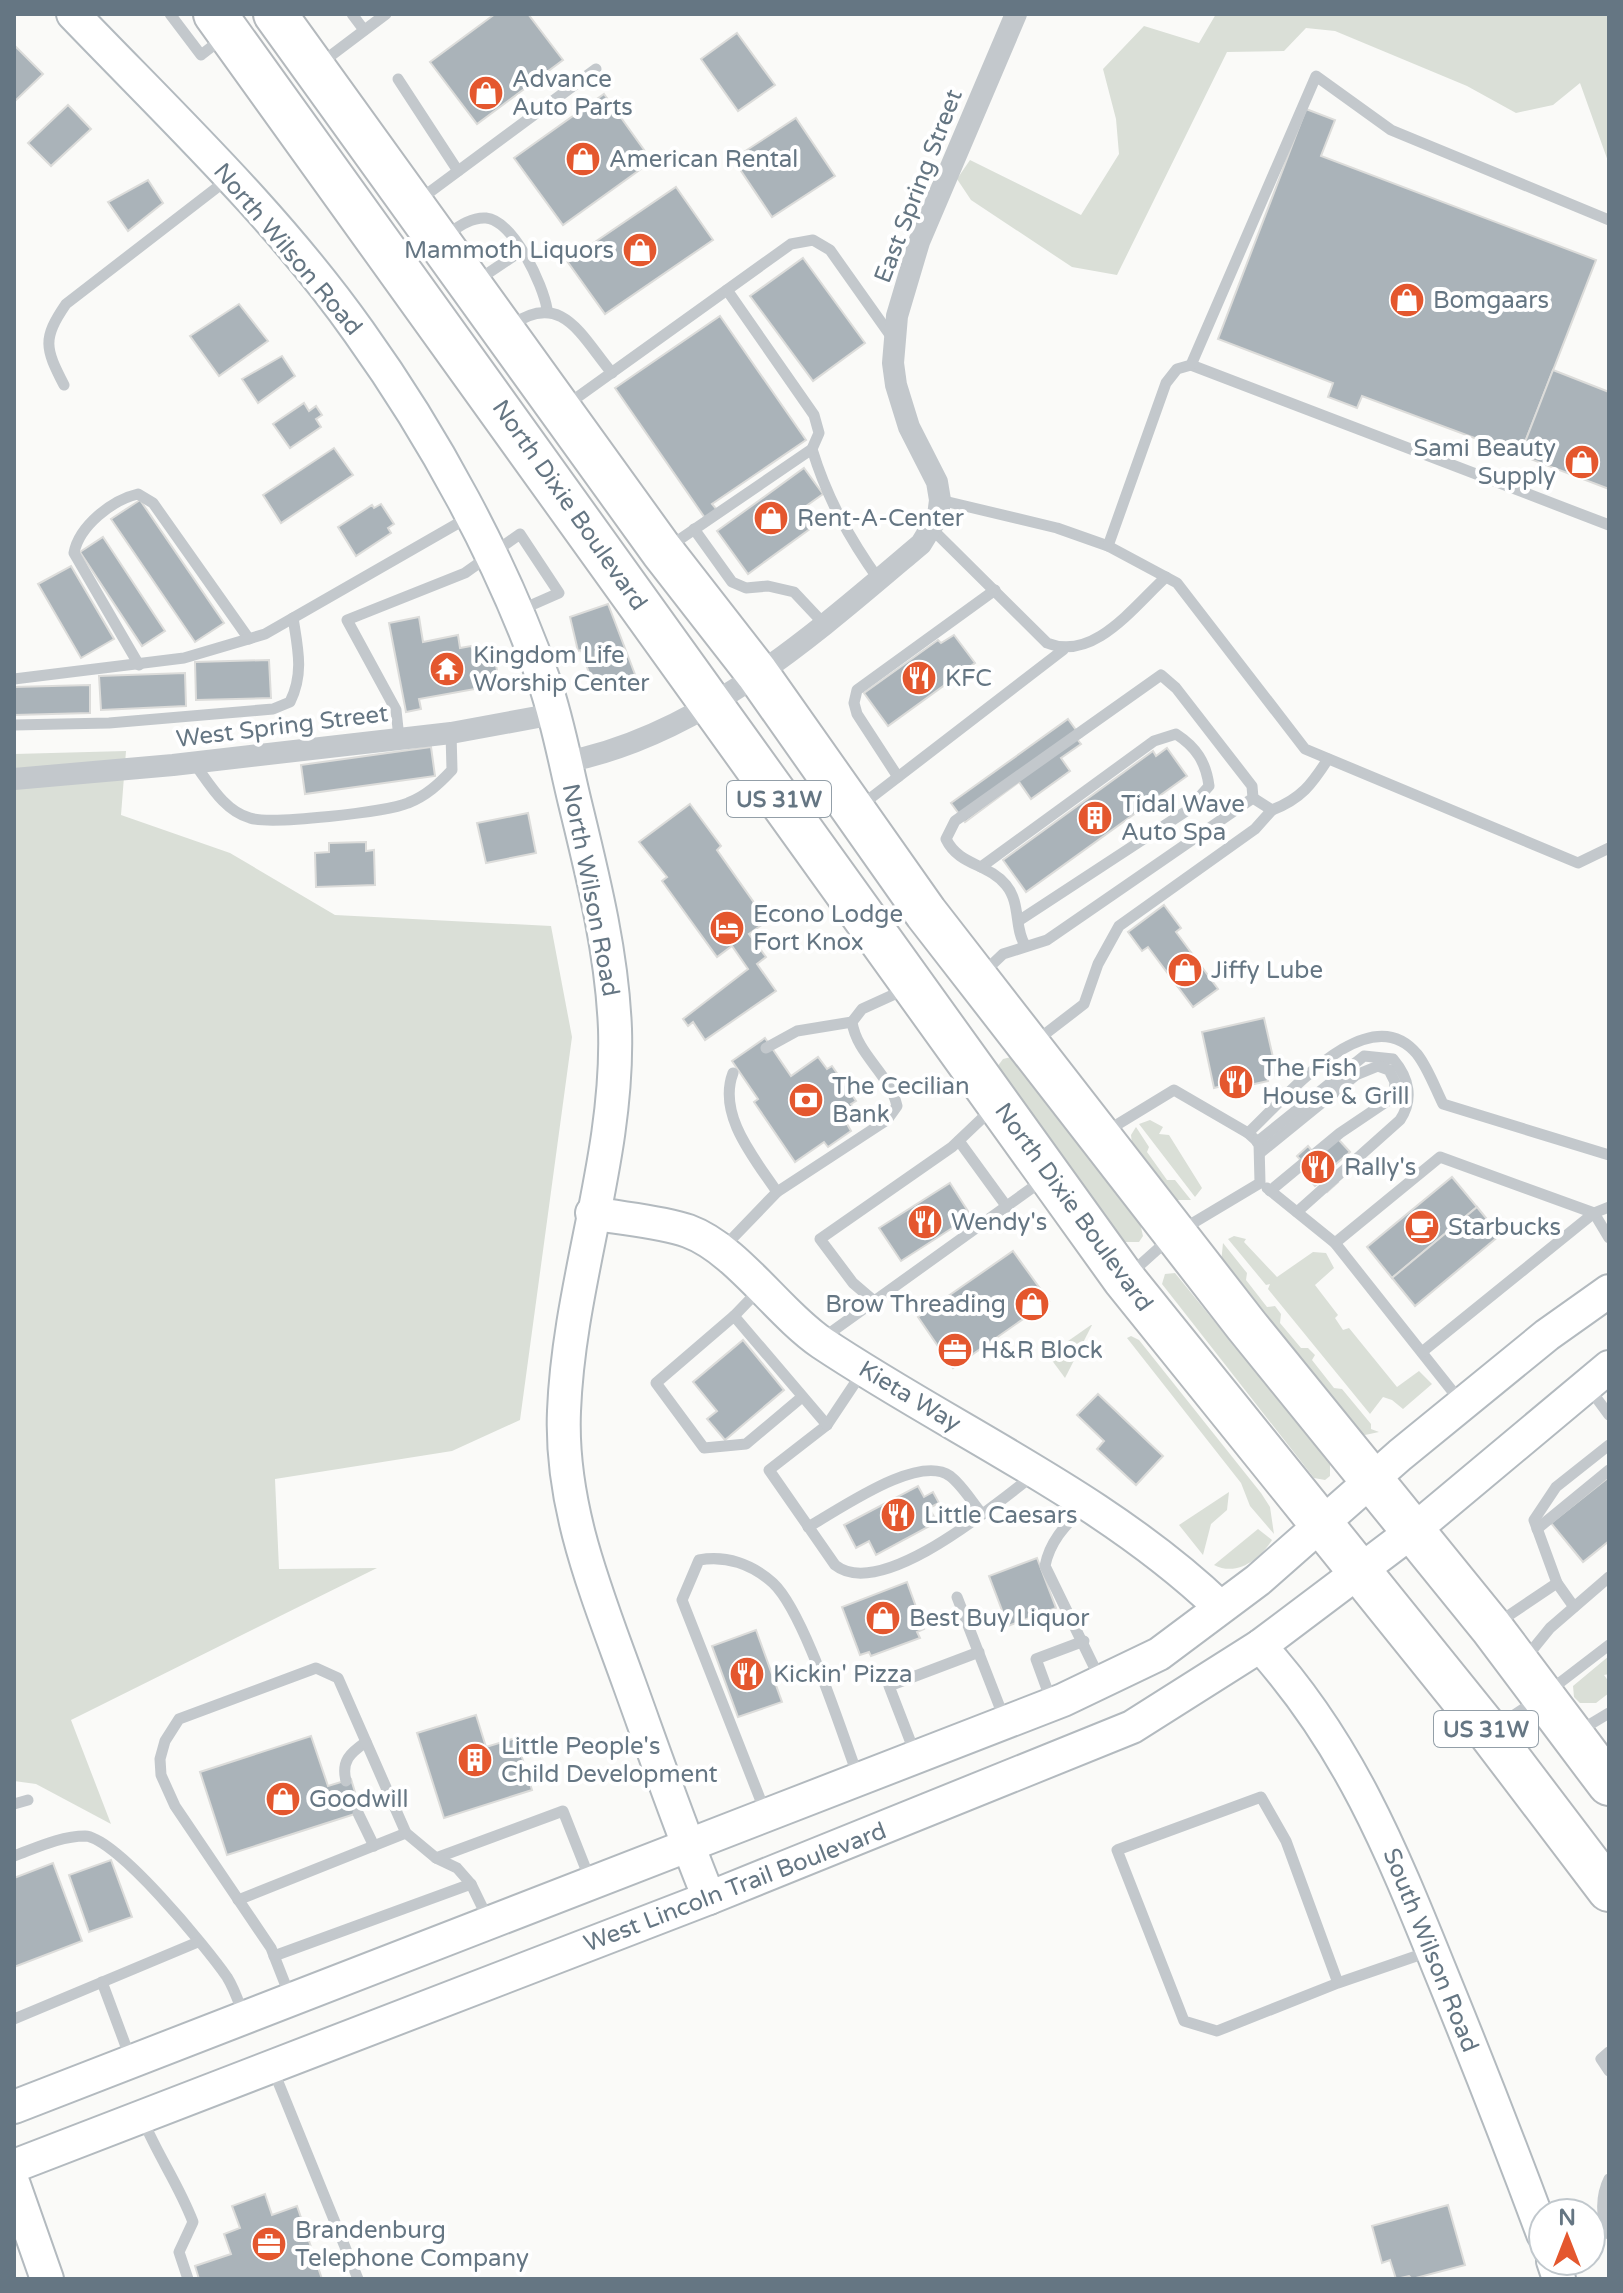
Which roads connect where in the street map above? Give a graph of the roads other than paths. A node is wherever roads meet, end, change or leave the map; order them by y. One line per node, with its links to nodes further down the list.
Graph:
1 (73, 14): 13 (main road, North Wilson Road)
2 (170, 14): 7 (lane)
3 (275, 14): 9 (highway, North Dixie Boulevard / US 31W)
4 (352, 14): 8 (lane)
5 (386, 14): 8 (lane)
6 (1016, 14): 22 (street, East Spring Street)
7 (222, 24): 46 (highway, North Dixie Boulevard / US 31W)
8 (364, 30): 9 (lane)
9 (314, 68): 14 (highway, North Dixie Boulevard / US 31W)
10 (596, 69): 12 (lane)
11 (398, 79): 12 (lane)
12 (458, 171): 14 (lane)
13 (229, 179): 25 (lane); 29 (main road, North Wilson Road)
14 (411, 205): 16 (highway, North Dixie Boulevard / US 31W)
15 (1609, 220): 23 (lane)
16 (439, 240): 17 (lane); 18 (highway, North Dixie Boulevard / US 31W)
17 (521, 251): 18 (lane); 20 (lane)
18 (470, 285): 21 (highway, North Dixie Boulevard / US 31W)
19 (727, 290): 22 (lane); 24 (lane); 27 (lane)
20 (547, 309): 21 (lane); 24 (lane)
21 (503, 331): 26 (highway, North Dixie Boulevard / US 31W)
22 (893, 340): 28 (street, East Spring Street)
23 (1191, 365): 30 (lane); 33 (lane)
24 (612, 373): 26 (lane)
25 (64, 385)
26 (560, 409): 32 (highway, North Dixie Boulevard / US 31W)
27 (812, 449): 32 (lane); 36 (lane)
28 (940, 500): 31 (street); 33 (lane)
29 (470, 516): 34 (main road, North Wilson Road); 39 (lane)
30 (1609, 525)
31 (931, 528): 36 (street); 37 (lane)
32 (678, 540): 40 (lane); 44 (highway, North Dixie Boulevard / US 31W)
33 (1108, 546): 35 (lane)
34 (491, 558): 38 (main road, North Wilson Road); 38 (lane); 50 (lane)
35 (1166, 577): 42 (lane); 51 (lane)
36 (879, 580): 40 (street)
37 (995, 590): 42 (lane); 54 (lane)
38 (516, 611): 47 (main road, North Wilson Road)
39 (293, 618): 41 (lane); 48 (lane)
40 (825, 625): 44 (street)
41 (249, 639): 43 (lane); 43 (lane)
42 (1063, 650): 54 (lane)
43 (139, 665): 45 (lane)
44 (757, 673): 46 (street); 57 (highway, North Dixie Boulevard / US 31W)
45 (14, 679)
46 (710, 702): 52 (street); 64 (highway, North Dixie Boulevard / US 31W)
47 (554, 714): 49 (street, West Spring Street); 52 (main road, North Wilson Road)
48 (14, 725)
49 (451, 733): 50 (street, West Spring Street); 53 (lane)
50 (399, 738): 53 (street, West Spring Street)
51 (1328, 759): 58 (lane); 59 (lane)
52 (565, 762): 81 (main road, North Wilson Road)
53 (193, 763): 55 (street, West Spring Street)
54 (898, 777): 57 (lane)
55 (14, 779)
56 (1253, 798): 58 (lane); 60 (lane); 62 (lane)
57 (856, 810): 63 (highway, North Dixie Boulevard / US 31W)
58 (1272, 810): 66 (lane)
59 (1609, 848)
60 (981, 867): 61 (lane); 61 (lane)
61 (1020, 920): 62 (lane)
62 (1025, 945): 63 (lane)
63 (977, 979): 66 (highway, North Dixie Boulevard / US 31W)
64 (915, 984): 65 (lane); 69 (highway, North Dixie Boulevard / US 31W)
65 (852, 1022): 67 (lane); 77 (lane)
66 (1029, 1046): 70 (highway, North Dixie Boulevard / US 31W)
67 (766, 1048)
68 (733, 1073): 77 (lane)
69 (997, 1104): 71 (lane); 74 (highway, North Dixie Boulevard / US 31W)
70 (1101, 1134): 72 (lane); 83 (highway, North Dixie Boulevard / US 31W)
71 (959, 1141): 78 (lane); 90 (lane)
72 (1255, 1142): 73 (lane); 75 (lane); 76 (lane); 80 (lane)
73 (1609, 1155)
74 (1048, 1177): 78 (lane); 87 (highway, North Dixie Boulevard / US 31W)
75 (1260, 1183): 76 (lane); 83 (lane)
76 (1270, 1191): 80 (lane)
77 (777, 1192): 86 (lane)
78 (1007, 1207): 90 (lane)
79 (1609, 1207): 82 (lane)
80 (1297, 1212): 85 (lane)
81 (592, 1213): 86 (main road, Kieta Way); 139 (main road, North Wilson Road)
82 (1594, 1213): 84 (lane); 85 (lane); 93 (lane)
83 (1176, 1233): 87 (lane); 103 (highway, North Dixie Boulevard / US 31W)
84 (1609, 1238)
85 (1335, 1243): 93 (lane)
86 (722, 1249): 88 (main road, Kieta Way)
87 (1124, 1279): 106 (highway, North Dixie Boulevard / US 31W)
88 (760, 1289): 91 (lane); 92 (main road, Kieta Way)
89 (1609, 1291): 97 (main road)
90 (874, 1301): 92 (lane)
91 (734, 1316): 96 (lane); 96 (lane)
92 (819, 1341): 94 (main road, Kieta Way)
93 (1422, 1352): 97 (lane)
94 (864, 1368): 99 (lane); 102 (main road, Kieta Way)
95 (1600, 1379): 98 (lane); 109 (main road, West Lincoln Trail Boulevard)
96 (802, 1397): 99 (lane)
97 (1462, 1403): 103 (main road)
98 (1609, 1415)
99 (827, 1425): 107 (lane)
100 (1609, 1445): 108 (lane)
101 (1609, 1470): 108 (lane)
102 (1038, 1471): 104 (main road, Kieta Way); 105 (lane)
103 (1371, 1478): 106 (main road); 109 (highway, North Dixie Boulevard / US 31W)
104 (1085, 1504): 114 (main road, Kieta Way); 117 (lane)
105 (982, 1514): 107 (lane); 107 (lane)
106 (1320, 1526): 110 (highway, North Dixie Boulevard / US 31W); 114 (main road)
107 (808, 1527)
108 (1537, 1529): 112 (lane)
109 (1414, 1530): 110 (main road, West Lincoln Trail Boulevard); 116 (highway, US 31W)
110 (1358, 1572): 119 (main road, West Lincoln Trail Boulevard); 126 (highway, US 31W)
111 (1609, 1577): 115 (lane)
112 (1557, 1583): 115 (lane); 116 (lane)
113 (957, 1597): 120 (lane)
114 (1220, 1607): 122 (main road)
115 (1574, 1607): 121 (lane)
116 (1491, 1627): 121 (highway, US 31W)
117 (1084, 1641): 122 (lane); 123 (lane)
118 (1609, 1645): 121 (lane)
119 (1260, 1646): 145 (main road, West Lincoln Trail Boulevard); 149 (main road, South Wilson Road)
120 (979, 1652): 125 (lane); 129 (lane)
121 (1530, 1681): 126 (lane); 127 (highway, US 31W)
122 (1101, 1682): 123 (main road)
123 (1053, 1704): 125 (main road)
124 (1609, 1713): 127 (lane)
125 (1006, 1722): 129 (main road)
126 (1489, 1732): 144 (highway, US 31W)
127 (1571, 1736): 132 (highway, US 31W)
128 (366, 1742): 131 (lane); 137 (lane); 146 (lane)
129 (917, 1758): 130 (main road)
130 (860, 1780): 136 (main road); 136 (lane)
131 (346, 1781)
132 (1609, 1784)
133 (28, 1800): 134 (lane)
134 (14, 1804)
135 (358, 1813): 138 (lane)
136 (766, 1816): 139 (main road)
137 (406, 1833): 138 (lane); 141 (lane)
138 (374, 1846): 146 (lane)
139 (689, 1848): 142 (main road); 145 (main road, North Wilson Road)
140 (14, 1856): 148 (lane)
141 (436, 1858): 142 (lane); 143 (lane)
142 (591, 1883): 147 (main road)
143 (471, 1884): 147 (lane); 150 (lane)
144 (1609, 1890)
145 (709, 1898): 158 (main road, West Lincoln Trail Boulevard)
146 (238, 1900): 150 (lane)
147 (489, 1922): 153 (main road)
148 (198, 1942): 151 (lane); 154 (lane)
149 (1432, 1951): 152 (lane); 165 (main road, South Wilson Road)
150 (274, 1956): 153 (lane)
151 (102, 1982): 155 (lane); 157 (lane)
152 (1338, 1983): 152 (lane)
153 (291, 1999): 154 (main road)
154 (245, 2017): 157 (main road)
155 (14, 2019)
156 (1609, 2052): 159 (lane)
157 (132, 2061): 160 (main road)
158 (272, 2067): 161 (main road, West Lincoln Trail Boulevard); 169 (lane)
159 (1609, 2071)
160 (14, 2107)
161 (142, 2117): 162 (main road, West Lincoln Trail Boulevard); 168 (lane)
162 (14, 2166)
163 (1609, 2179): 166 (lane)
164 (14, 2185): 167 (main road)
165 (1528, 2197)
166 (1609, 2234)
167 (47, 2279)
168 (188, 2279)
169 (358, 2279)

